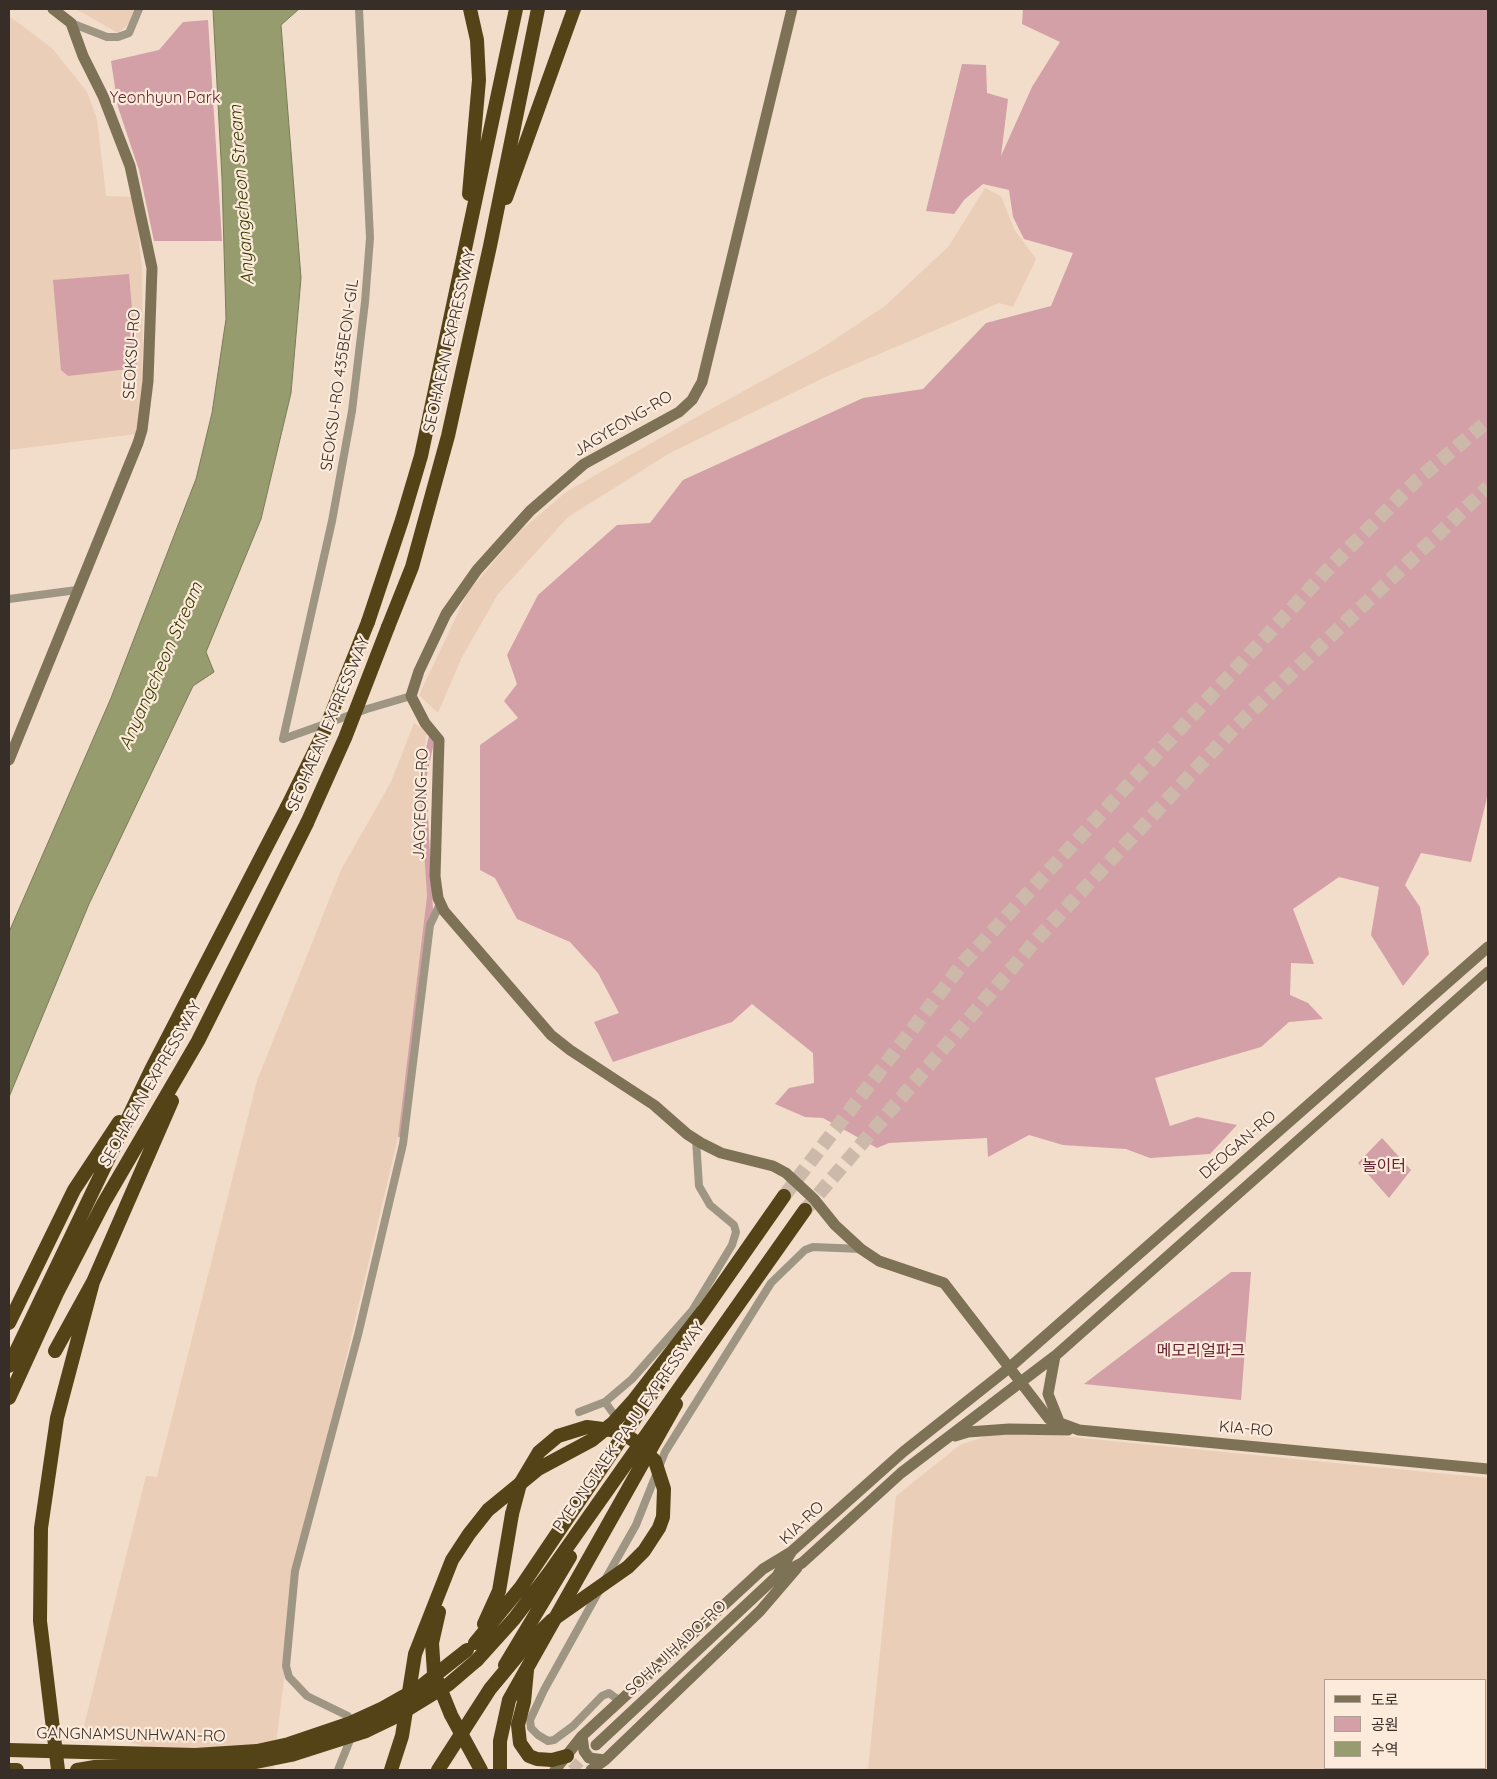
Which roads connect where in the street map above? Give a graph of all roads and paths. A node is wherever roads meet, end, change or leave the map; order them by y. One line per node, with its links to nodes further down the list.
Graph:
1 (54, 9): 9 (main road)
2 (139, 9): 9 (street)
3 (359, 9): 14 (street, SEOKSU-RO 435BEON-GIL)
4 (470, 9): 11 (highway)
5 (516, 9): 11 (highway, SEOHAEAN EXPRESSWAY)
6 (538, 9): 10 (highway, SEOHAEAN EXPRESSWAY)
7 (574, 9): 10 (highway)
8 (792, 9): 14 (main road, JAGYEONG-RO)
9 (71, 24): 12 (main road, SEOKSU-RO)
10 (490, 246): 19 (highway, SEOHAEAN EXPRESSWAY, bridge)
11 (466, 247): 20 (highway, SEOHAEAN EXPRESSWAY, bridge)
12 (77, 590): 13 (street); 15 (main road, SEOKSU-RO)
13 (9, 599)
14 (411, 696): 16 (main road, JAGYEONG-RO)
15 (9, 760)
16 (440, 904): 21 (main road, JAGYEONG-RO); 64 (street)
17 (1488, 947): 33 (main road, DEOGAN-RO)
18 (1488, 972): 31 (main road)
19 (198, 1040): 23 (highway, SEOHAEAN EXPRESSWAY); 26 (highway)
20 (151, 1070): 23 (highway, SEOHAEAN EXPRESSWAY); 28 (highway)
21 (696, 1140): 25 (main road, JAGYEONG-RO); 36 (street)
22 (784, 1196): 27 (highway, PYEONGTAEK-PAJU EXPRESSWAY)
23 (97, 1201): 32 (highway, SEOHAEAN EXPRESSWAY); 35 (highway, SEOHAEAN EXPRESSWAY)
24 (805, 1210): 29 (highway, PYEONGTAEK-PAJU EXPRESSWAY)
25 (861, 1249): 33 (main road, JAGYEONG-RO); 43 (street)
26 (92, 1282): 30 (highway); 62 (highway)
27 (703, 1311): 47 (highway); 50 (highway, PYEONGTAEK-PAJU EXPRESSWAY)
28 (9, 1323)
29 (722, 1325): 45 (highway, PYEONGTAEK-PAJU EXPRESSWAY); 51 (highway)
30 (55, 1351)
31 (1055, 1356): 34 (main road); 39 (main road)
32 (9, 1366)
33 (1009, 1368): 34 (main road, KIA-RO); 46 (main road, KIA-RO)
34 (1020, 1382): 39 (main road, KIA-RO); 41 (main road, KIA-RO)
35 (9, 1398)
36 (604, 1402): 37 (street); 38 (street)
37 (579, 1412)
38 (613, 1413)
39 (1060, 1424): 40 (main road, KIA-RO)
40 (1079, 1430): 41 (main road); 44 (main road, KIA-RO)
41 (942, 1442): 48 (main road, KIA-RO)
42 (659, 1446): 43 (street)
43 (665, 1452): 53 (street)
44 (1488, 1469)
45 (596, 1505): 50 (highway, PYEONGTAEK-PAJU EXPRESSWAY); 52 (highway, bridge)
46 (792, 1551): 49 (main road, KIA-RO); 53 (main road)
47 (452, 1560): 55 (highway); 65 (highway)
48 (802, 1563): 49 (main road, KIA-RO); 59 (main road)
49 (778, 1576): 56 (main road, SOHAJIHADO-RO)
50 (473, 1651): 52 (highway, bridge); 57 (highway, GANGNAMSUNHWAN-RO, bridge); 63 (highway, GANGNAMSUNHWAN-RO, bridge)
51 (527, 1669): 58 (highway); 69 (highway)
52 (490, 1689): 66 (highway, bridge)
53 (620, 1701): 54 (main road)
54 (582, 1736): 58 (main road); 59 (main road)
55 (466, 1745): 67 (highway); 68 (highway)
56 (596, 1745)
57 (9, 1750)
58 (567, 1756): 70 (main road)
59 (606, 1760): 71 (main road)
60 (9, 1770): 61 (highway)
61 (17, 1770)
62 (58, 1770)
63 (77, 1770)
64 (338, 1770)
65 (392, 1770)
66 (438, 1770)
67 (475, 1770)
68 (480, 1770)
69 (500, 1770)
70 (555, 1770)
71 (591, 1770)

